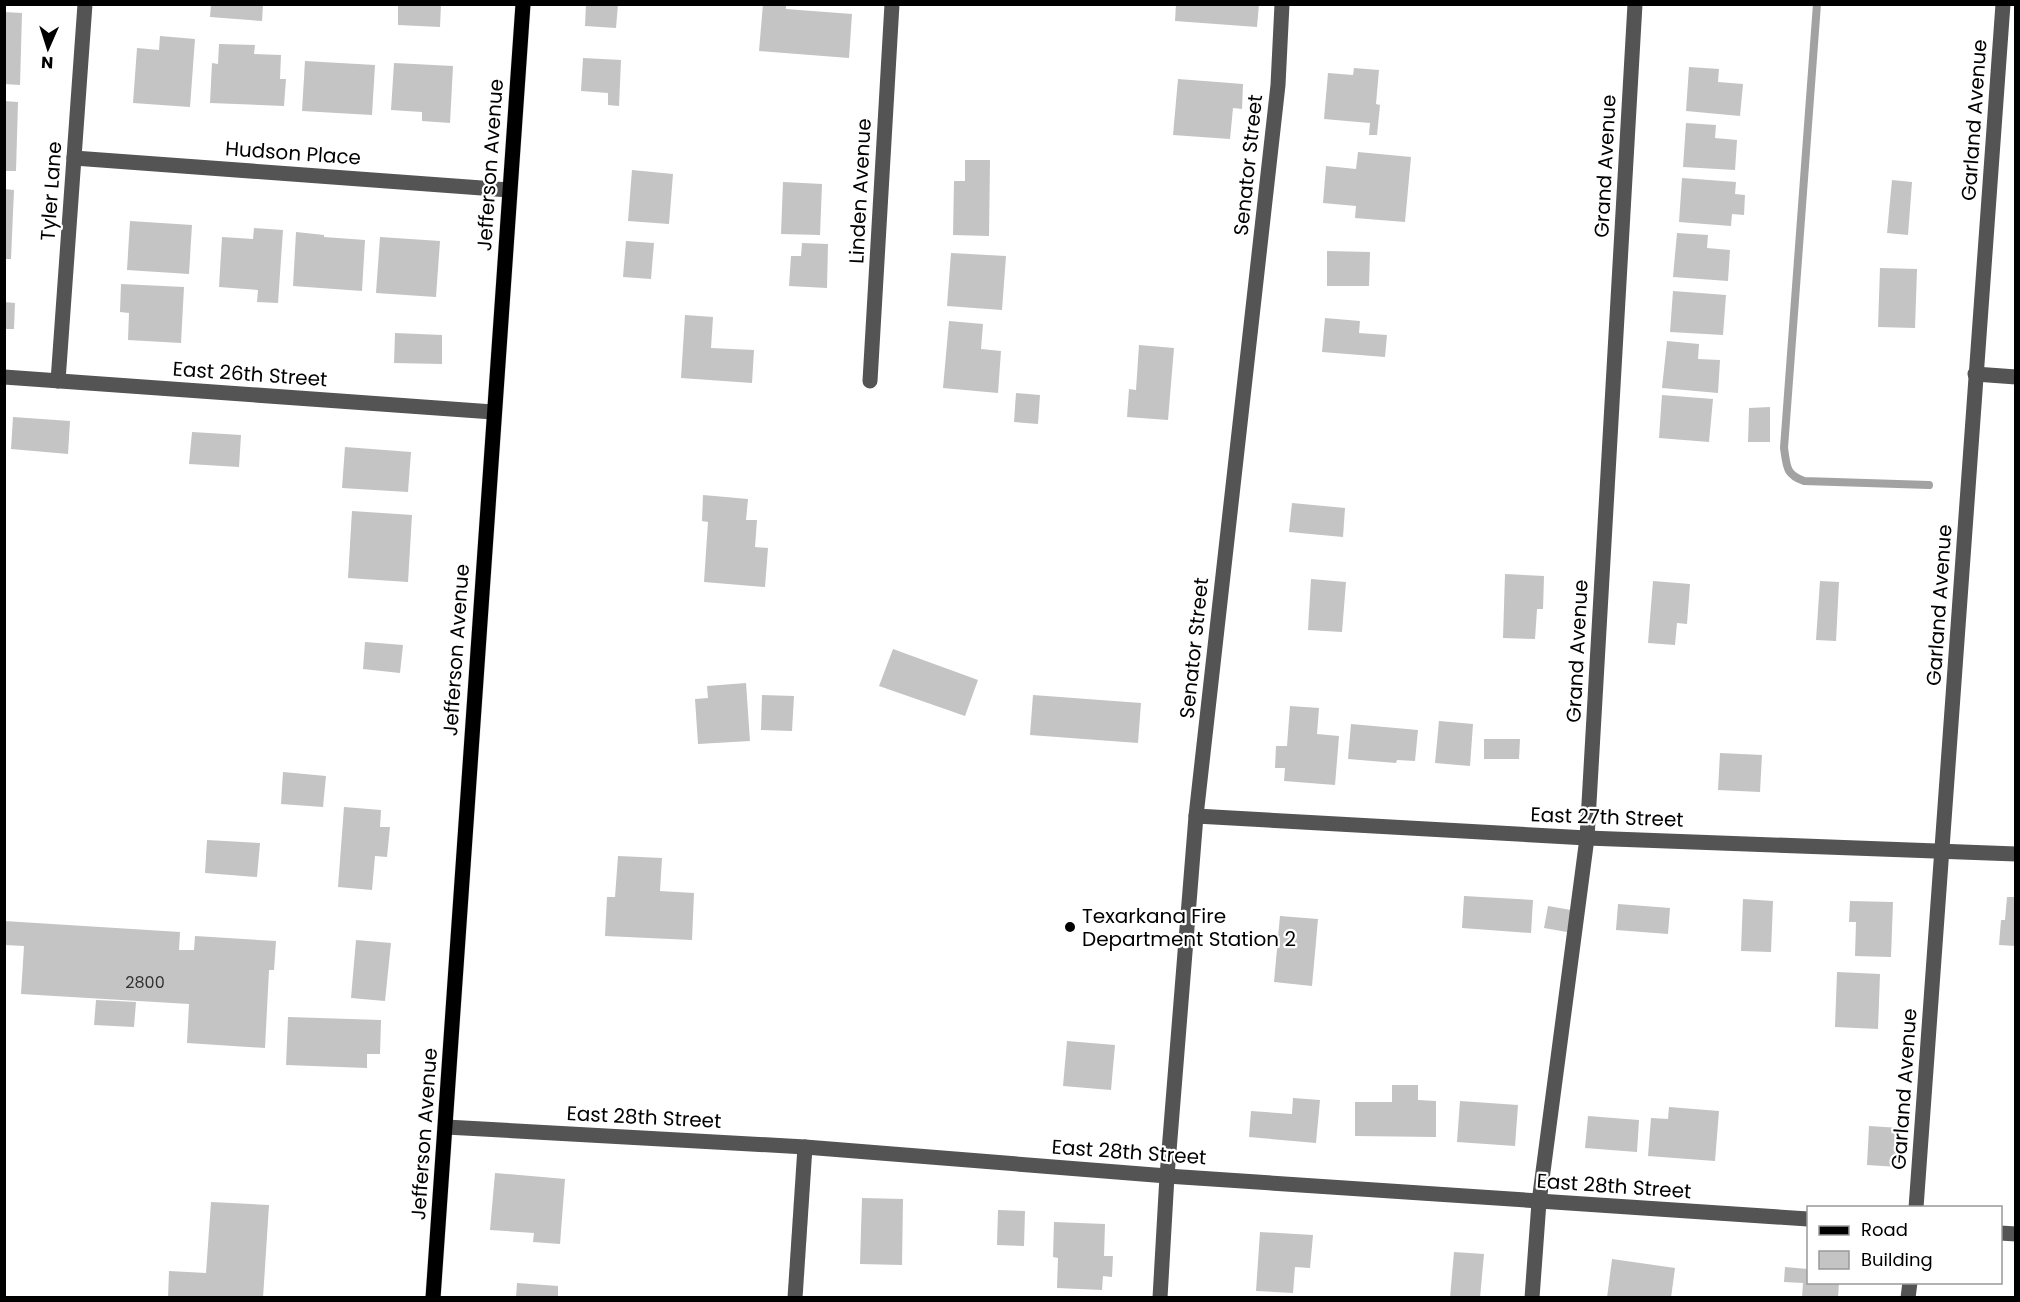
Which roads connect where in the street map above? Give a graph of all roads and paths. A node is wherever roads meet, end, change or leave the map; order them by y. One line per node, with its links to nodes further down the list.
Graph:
1 (85, 4): 9 (street, Tyler Lane)
2 (523, 4): 10 (main road, Jefferson Avenue)
3 (892, 4): 15 (street, Linden Avenue)
4 (1282, 4): 17 (street, Senator Street)
5 (1635, 4): 18 (street, Grand Avenue)
6 (2003, 4): 7 (street, Garland Avenue)
7 (1999, 76): 8 (street); 11 (street, Garland Avenue)
8 (2016, 77)
9 (74, 158): 10 (street, Hudson Place); 14 (street, Tyler Lane)
10 (509, 190): 16 (main road, Jefferson Avenue)
11 (1975, 374): 13 (street); 19 (street, Garland Avenue)
12 (4, 377): 14 (street, East 26th Street)
13 (2016, 377)
14 (58, 381): 16 (street, East 26th Street)
15 (870, 381)
16 (493, 412): 21 (main road, Jefferson Avenue)
17 (1196, 816): 18 (street, East 27th Street); 23 (street, Senator Street)
18 (1587, 838): 19 (street, East 27th Street); 24 (street, Grand Avenue)
19 (1943, 850): 20 (street, East 27th Street); 25 (street, Garland Avenue)
20 (2016, 854)
21 (446, 1127): 22 (street, East 28th Street); 27 (main road, Jefferson Avenue)
22 (805, 1147): 23 (street, East 28th Street); 28 (street)
23 (1167, 1176): 24 (street, East 28th Street); 29 (street, Senator Street)
24 (1539, 1202): 26 (street, East 28th Street); 30 (street, Grand Avenue)
25 (1916, 1206)
26 (1807, 1219)
27 (433, 1298)
28 (795, 1298)
29 (1160, 1298)
30 (1532, 1298)

